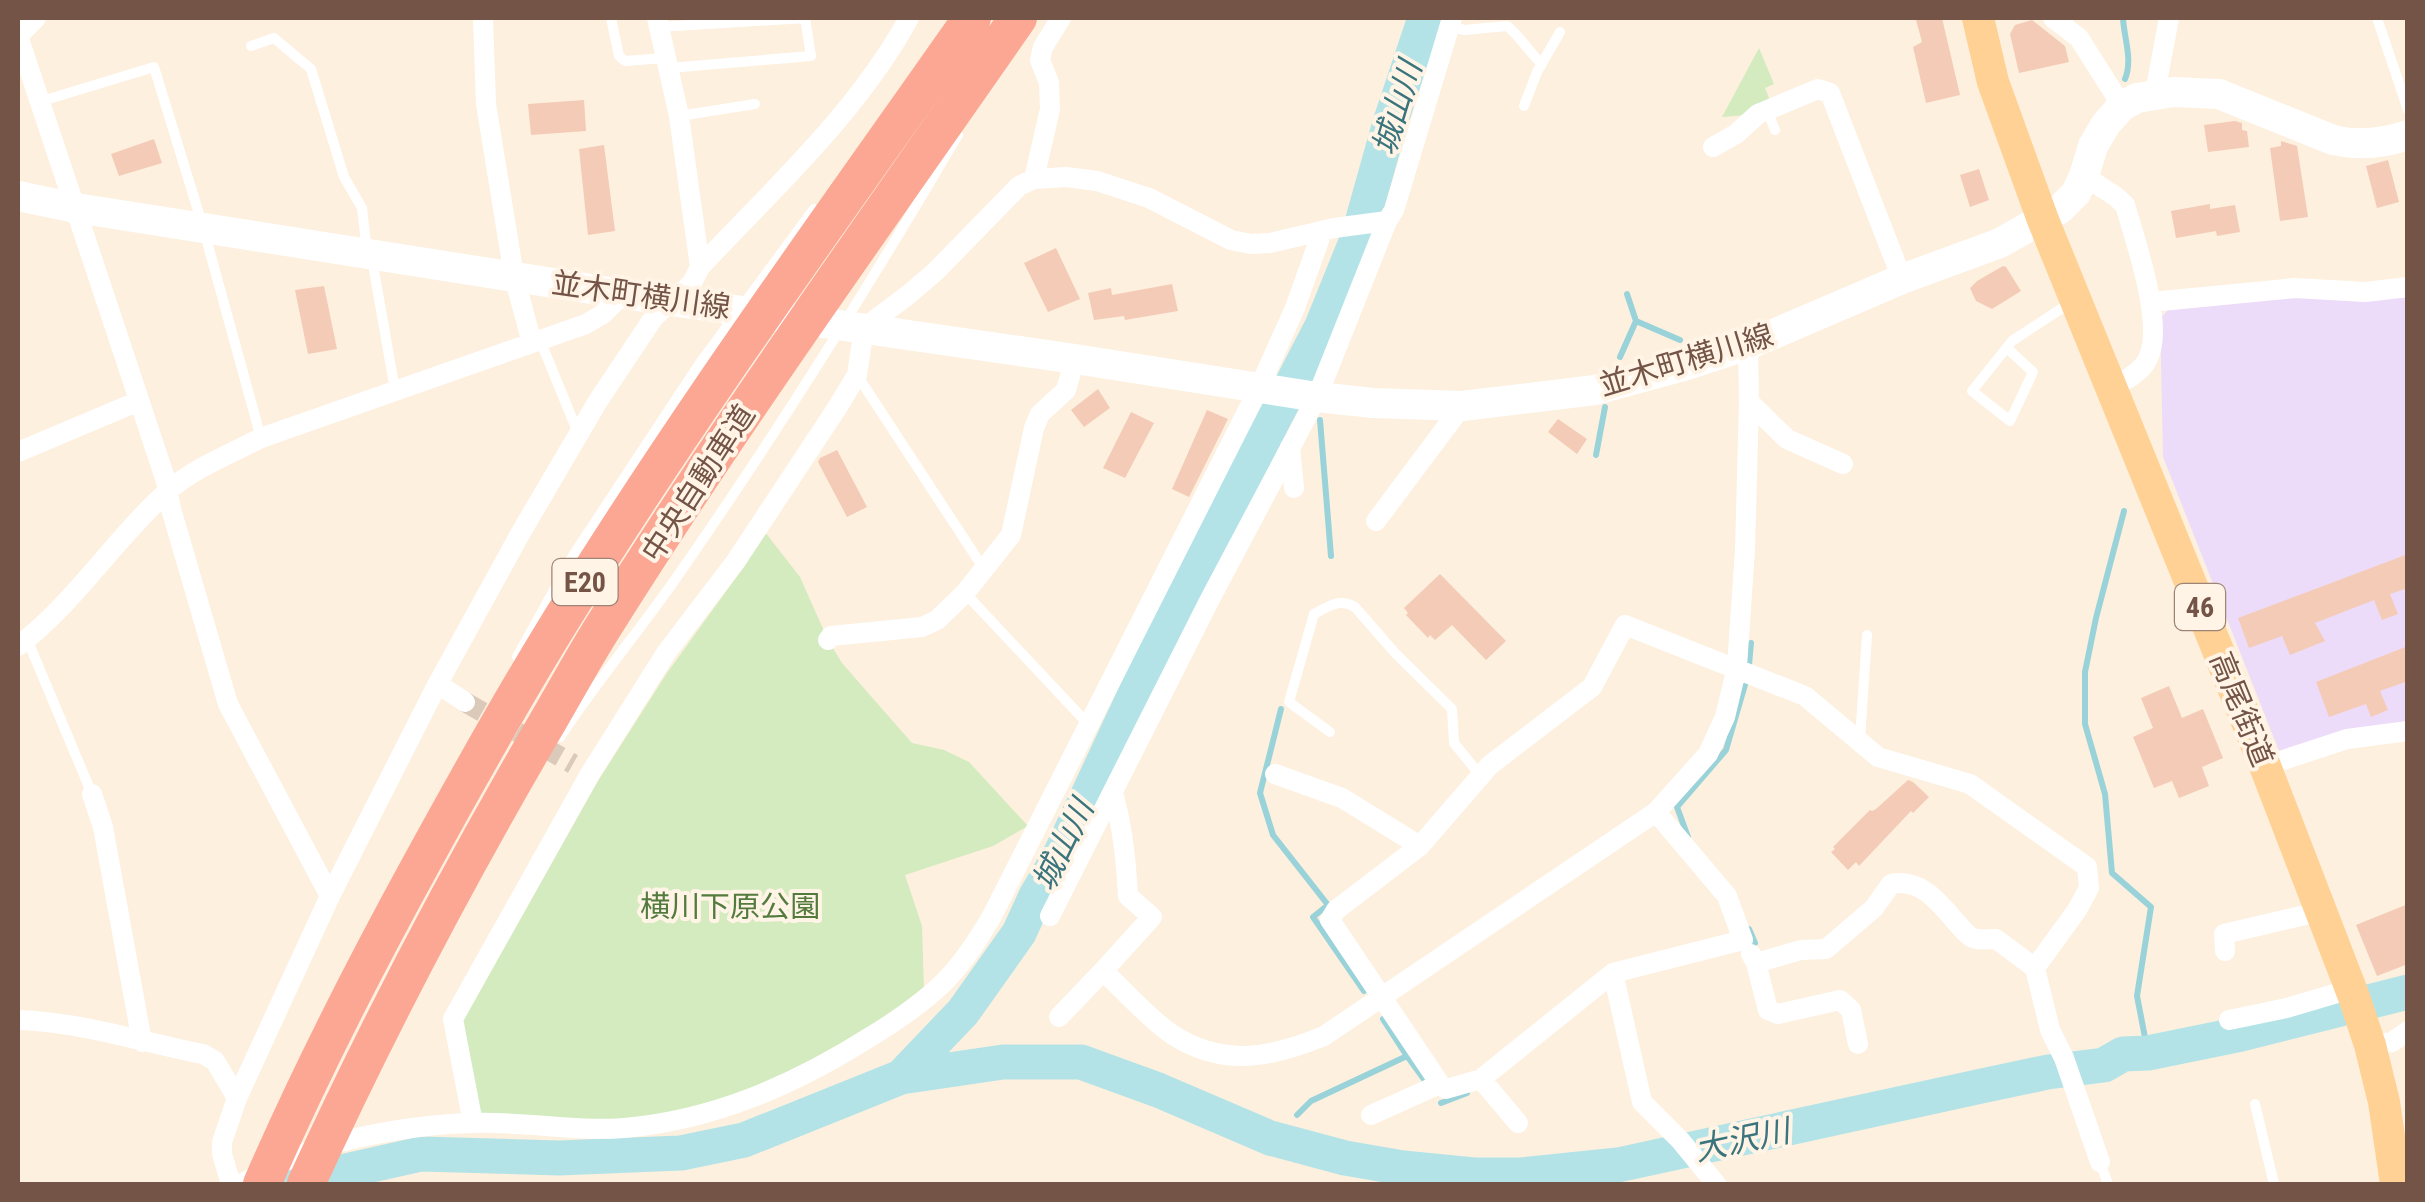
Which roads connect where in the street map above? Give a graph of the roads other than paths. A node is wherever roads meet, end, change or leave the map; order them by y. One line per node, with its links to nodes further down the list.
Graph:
1 (36, 18): 18 (street)
2 (483, 18): 45 (street)
3 (611, 18): 20 (lane)
4 (806, 18): 15 (lane); 20 (lane)
5 (909, 18): 44 (street)
6 (962, 18): 21 (lane)
7 (972, 18): 101 (highway, 中央自動車道 / E20)
8 (1018, 18): 99 (highway, 中央自動車道 / E20)
9 (1027, 18): 23 (lane)
10 (1060, 18): 35 (street)
11 (1978, 18): 39 (main road, 高尾街道 / 46)
12 (2053, 18): 28 (street)
13 (2169, 18): 24 (street)
14 (2376, 18): 29 (lane)
15 (658, 22): 20 (street)
16 (1450, 22): 22 (lane); 40 (street)
17 (1560, 32): 22 (lane)
18 (18, 36): 25 (street)
19 (251, 46): 43 (lane)
20 (667, 63): 30 (street)
21 (924, 64)
22 (1542, 64): 27 (lane)
23 (998, 68)
24 (2155, 93): 28 (street); 32 (street)
25 (42, 101): 38 (street); 41 (lane)
26 (756, 104): 30 (lane)
27 (1524, 106)
28 (2122, 106): 34 (street, 並木町横川線)
29 (2408, 110)
30 (679, 116): 44 (street)
31 (968, 118): 86 (lane)
32 (2408, 136)
33 (1713, 147): 46 (street)
34 (2084, 176): 39 (street, 並木町横川線); 51 (street)
35 (1034, 179): 42 (street); 52 (street)
36 (18, 196): 38 (street, 並木町横川線)
37 (817, 205): 78 (lane)
38 (76, 208): 41 (street, 並木町横川線); 62 (street)
39 (2043, 220): 46 (street, 並木町横川線); 49 (main road, 高尾街道 / 46)
40 (1382, 222): 42 (street); 61 (street)
41 (202, 228): 43 (street, 並木町横川線); 66 (lane)
42 (1328, 230): 59 (street)
43 (369, 253): 45 (street, 並木町横川線); 60 (lane)
44 (700, 266): 50 (street)
45 (514, 276): 48 (street, 並木町横川線); 53 (street)
46 (1902, 279): 54 (street, 並木町横川線)
47 (2408, 287): 51 (street)
48 (623, 294): 50 (street, 並木町横川線); 53 (street)
49 (2076, 299): 55 (lane); 58 (main road, 高尾街道 / 46)
50 (676, 300): 52 (street, 並木町横川線); 65 (street)
51 (2151, 302): 58 (street)
52 (864, 328): 56 (street, 並木町横川線); 57 (street)
53 (536, 342): 60 (street); 65 (lane)
54 (1748, 345): 63 (street); 64 (street, 並木町横川線)
55 (2008, 348): 55 (lane)
56 (1075, 360): 59 (street, 並木町横川線); 73 (street)
57 (857, 374): 73 (lane); 121 (street)
58 (2112, 387): 87 (main road, 高尾街道 / 46)
59 (1262, 388): 61 (street, 並木町横川線); 82 (street)
60 (395, 391): 66 (street)
61 (1313, 397): 64 (street, 並木町横川線); 67 (street)
62 (139, 401): 68 (street); 71 (street)
63 (1749, 402): 69 (street); 79 (street)
64 (1462, 406): 72 (street)
65 (578, 434): 80 (street)
66 (261, 438): 71 (street)
67 (1290, 447): 70 (street); 91 (street)
68 (18, 452)
69 (1843, 464)
70 (1294, 488)
71 (167, 492): 77 (street); 96 (street)
72 (1376, 521)
73 (984, 570): 74 (street)
74 (965, 593): 76 (street); 82 (lane)
75 (1866, 635): 85 (lane)
76 (828, 640)
77 (22, 642): 92 (lane)
78 (512, 667)
79 (1737, 667): 85 (street); 90 (street); 94 (street)
80 (438, 684): 81 (street); 96 (street)
81 (465, 702)
82 (1089, 725): 121 (street)
83 (1330, 732): 90 (lane)
84 (2408, 732): 87 (street)
85 (1860, 741): 104 (street)
86 (550, 752)
87 (2265, 766): 97 (main road, 高尾街道 / 46)
88 (460, 767): 101 (lane)
89 (1275, 774): 95 (street)
90 (1480, 776): 95 (street)
91 (1113, 793): 98 (street); 105 (street)
92 (92, 794): 114 (street)
93 (518, 800): 99 (lane)
94 (1656, 812): 100 (street); 108 (street)
95 (1420, 846): 108 (street)
96 (330, 896): 118 (street)
97 (2322, 912): 102 (street); 107 (main road, 高尾街道 / 46)
98 (1050, 916)
99 (432, 928): 128 (highway, 中央自動車道 / E20)
100 (1743, 940): 103 (street); 106 (street)
101 (379, 941): 127 (highway, 中央自動車道 / E20)
102 (2225, 951)
103 (1756, 963): 104 (street); 115 (street)
104 (2035, 968): 123 (street)
105 (1103, 971): 108 (street); 109 (street)
106 (1613, 973): 116 (street); 124 (street)
107 (2352, 993): 111 (street); 113 (main road, 高尾街道 / 46)
108 (1382, 999): 117 (street)
109 (1059, 1017)
110 (18, 1020): 114 (street)
111 (2230, 1020)
112 (2408, 1030): 113 (street)
113 (2367, 1036): 131 (main road, 高尾街道 / 46)
114 (142, 1042): 118 (street)
115 (1858, 1044)
116 (1481, 1078): 117 (street); 122 (street)
117 (1440, 1084): 120 (street)
118 (237, 1098): 125 (street)
119 (2255, 1104): 130 (lane)
120 (1371, 1115)
121 (472, 1123): 126 (street)
122 (1518, 1124)
123 (2100, 1162): 129 (lane)
124 (1712, 1179)
125 (231, 1184)
126 (241, 1184)
127 (262, 1184)
128 (306, 1184)
129 (2108, 1184)
130 (2274, 1184)
131 (2396, 1184)

